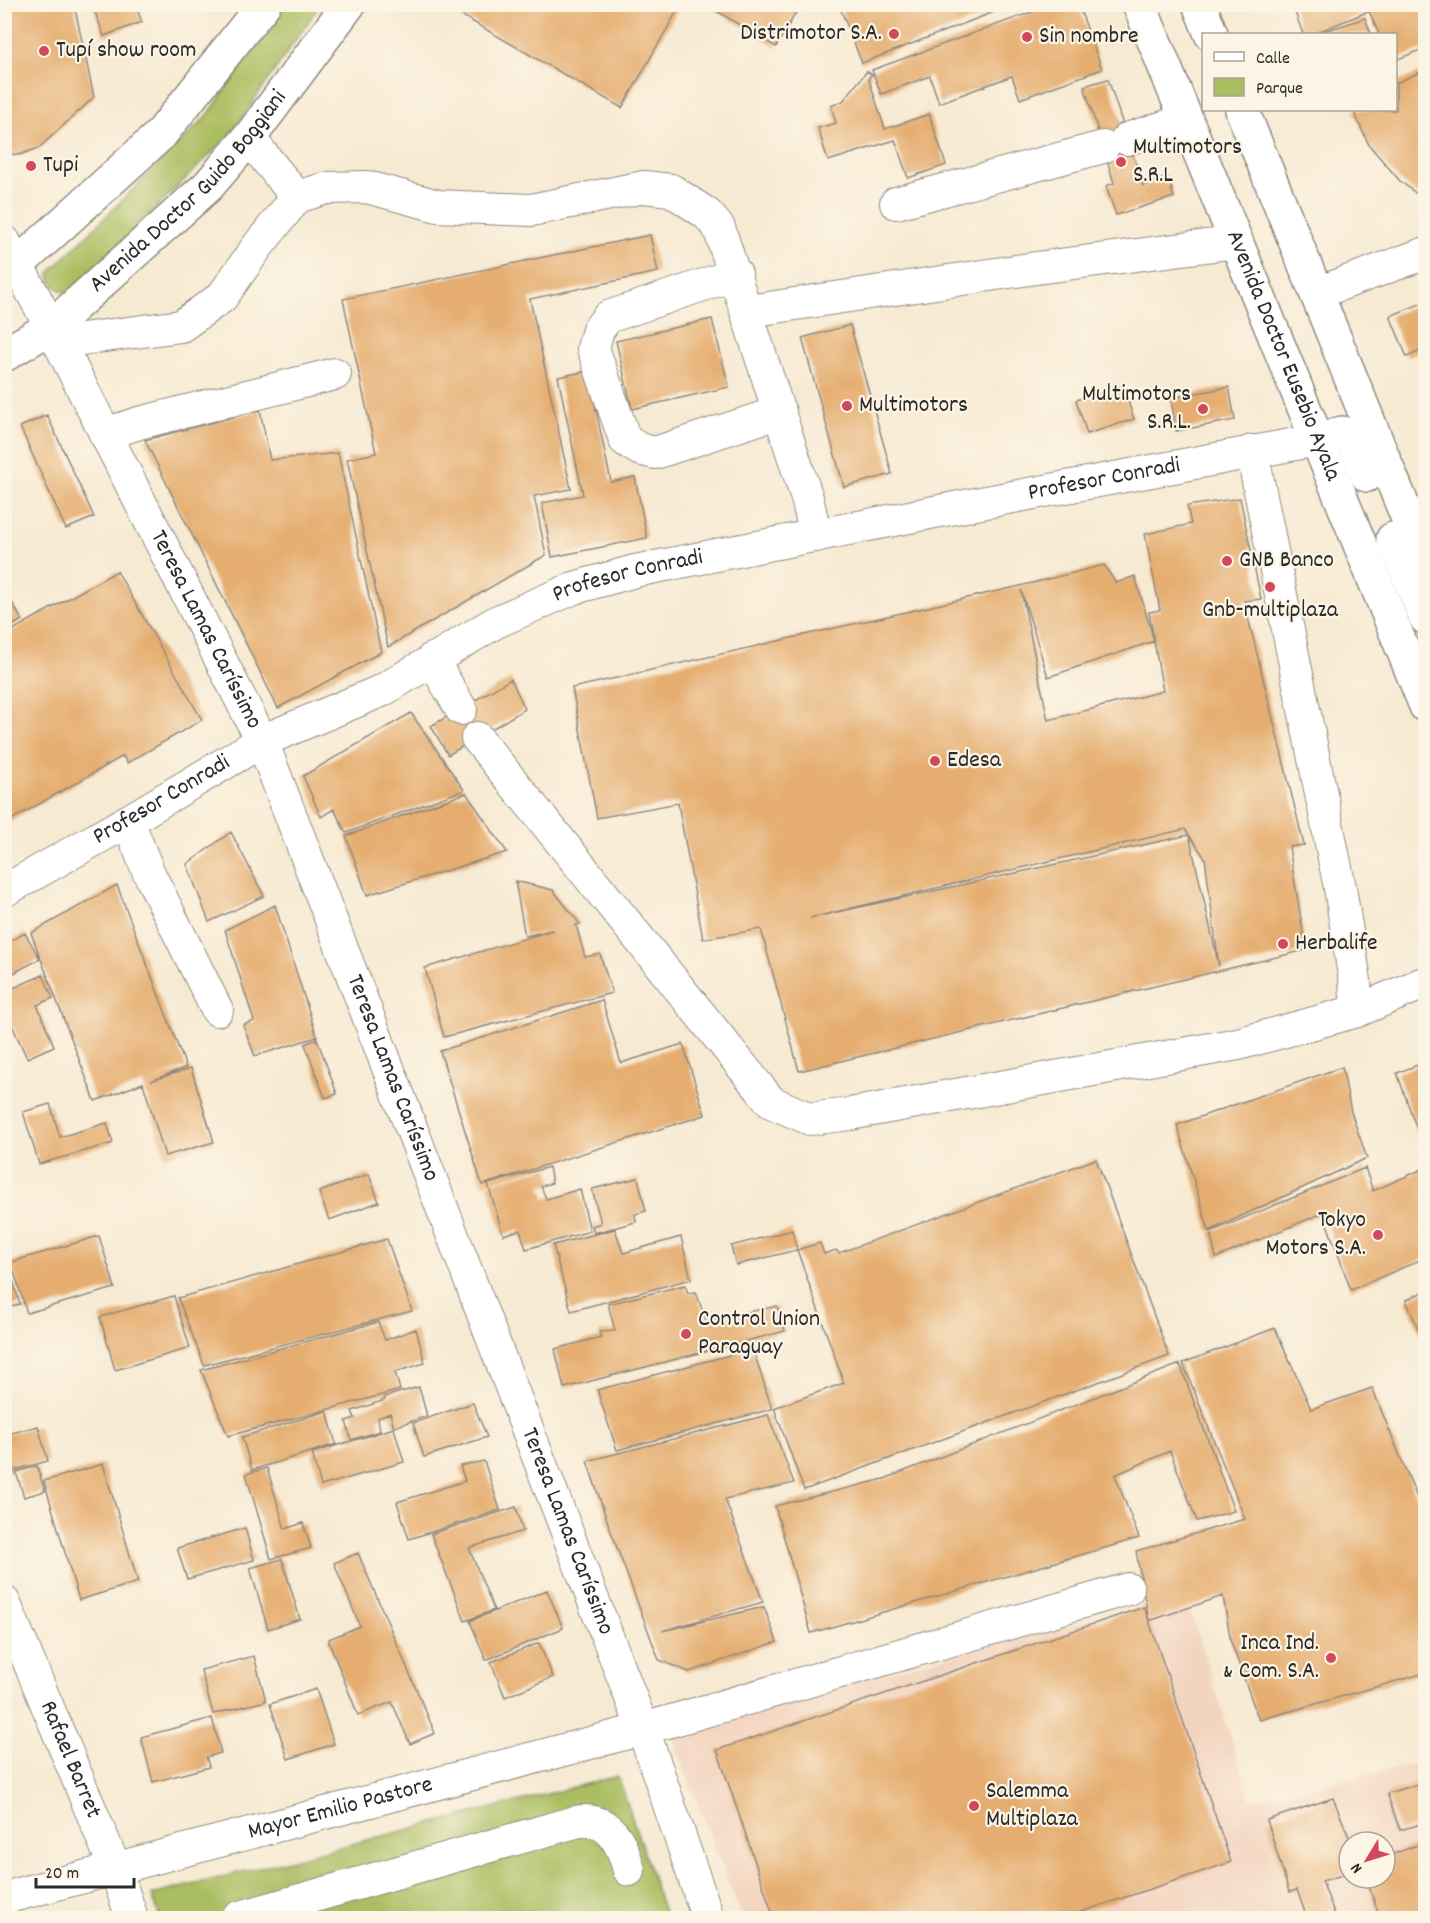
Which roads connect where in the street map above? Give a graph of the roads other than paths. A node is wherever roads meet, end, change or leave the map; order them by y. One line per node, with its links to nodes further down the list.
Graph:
1 (264, 4): 13 (main road)
2 (349, 4): 8 (main road, Avenida Doctor Guido Boggiani)
3 (1139, 4): 7 (main road, Avenida Doctor Eusebio Ayala)
4 (1199, 4): 5 (main road)
5 (1211, 33)
6 (1242, 111): 15 (main road)
7 (1186, 120): 10 (street); 11 (main road, Avenida Doctor Eusebio Ayala)
8 (249, 138): 9 (street); 17 (main road, Avenida Doctor Guido Boggiani)
9 (297, 197): 14 (street); 17 (street)
10 (896, 203)
11 (1237, 242): 16 (street); 22 (main road, Avenida Doctor Eusebio Ayala)
12 (1425, 253): 15 (street)
13 (9, 259): 17 (street, Teresa Lamas Caríssimo)
14 (735, 274): 16 (street); 20 (street)
15 (1317, 293): 25 (main road)
16 (748, 311): 20 (street)
17 (55, 335): 18 (main road, Avenida Doctor Guido Boggiani); 21 (street, Teresa Lamas Caríssimo)
18 (4, 355)
19 (335, 374): 21 (street)
20 (780, 412): 24 (street)
21 (105, 434): 31 (street, Teresa Lamas Caríssimo)
22 (1317, 440): 23 (street, Profesor Conradi); 26 (main road); 28 (main road, Avenida Doctor Eusebio Ayala)
23 (1252, 451): 24 (street, Profesor Conradi); 36 (street)
24 (816, 536): 27 (street, Profesor Conradi)
25 (1425, 563)
26 (1425, 618)
27 (432, 659): 29 (street); 31 (street, Profesor Conradi)
28 (1425, 706)
29 (460, 709)
30 (477, 738): 36 (street)
31 (262, 741): 32 (street, Profesor Conradi); 39 (street, Teresa Lamas Caríssimo)
32 (128, 821): 33 (street, Profesor Conradi); 35 (street)
33 (4, 891)
34 (1425, 982): 36 (street)
35 (217, 1010)
36 (1357, 1011)
37 (1128, 1589): 39 (street, Mayor Emilio Pastore)
38 (4, 1602): 40 (street, Rafael Barret)
39 (643, 1729): 40 (street, Mayor Emilio Pastore); 45 (street, Teresa Lamas Caríssimo)
40 (115, 1868): 42 (street, Mayor Emilio Pastore); 43 (street, Rafael Barret)
41 (629, 1870): 44 (street)
42 (4, 1898)
43 (132, 1918)
44 (237, 1918)
45 (708, 1918)

